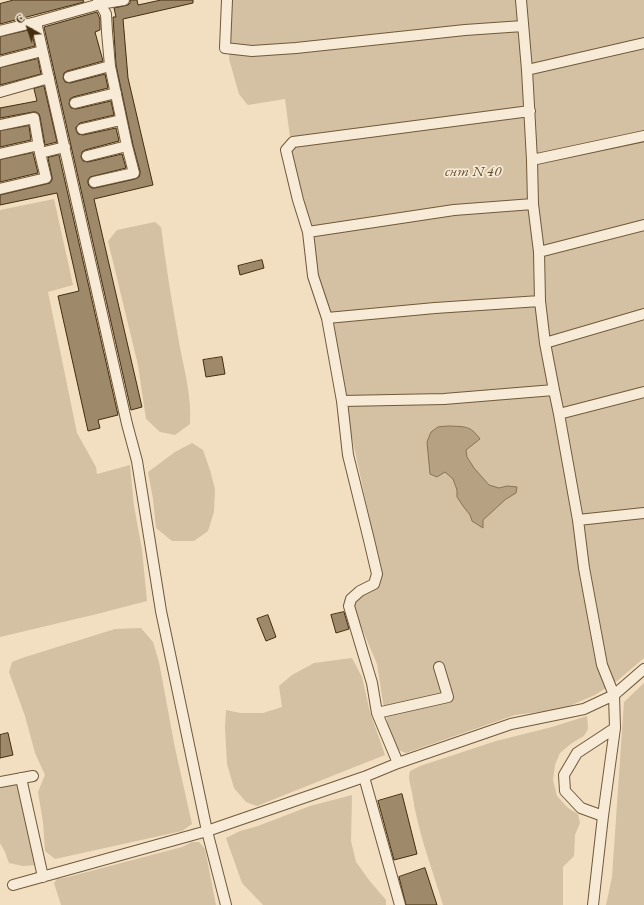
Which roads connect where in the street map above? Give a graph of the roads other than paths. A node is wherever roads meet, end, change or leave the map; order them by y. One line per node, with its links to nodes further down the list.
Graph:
1 (124, 0): 4 (lane)
2 (227, 0): 6 (lane)
3 (521, 0): 6 (lane)
4 (99, 2): 5 (lane); 11 (lane)
5 (36, 22): 7 (lane); 9 (lane)
6 (523, 26): 12 (lane)
7 (0, 31)
8 (644, 43): 12 (lane)
9 (42, 51): 10 (lane); 14 (lane)
10 (0, 62)
11 (110, 66): 13 (lane); 16 (lane)
12 (527, 70): 18 (lane)
13 (69, 77)
14 (49, 78): 15 (lane); 24 (lane)
15 (0, 92)
16 (116, 93): 17 (lane); 19 (lane)
17 (75, 103)
18 (530, 111): 28 (lane); 33 (lane)
19 (121, 120): 21 (lane); 23 (lane)
20 (0, 125): 25 (lane)
21 (82, 129)
22 (644, 136): 28 (lane)
23 (127, 146): 27 (lane); 29 (lane)
24 (65, 147): 25 (lane); 56 (lane)
25 (40, 149): 26 (lane); 30 (lane)
26 (0, 154)
27 (87, 156)
28 (532, 160): 31 (lane)
29 (94, 182)
30 (0, 189)
31 (534, 204): 33 (lane); 34 (lane)
32 (644, 225): 34 (lane)
33 (308, 232): 37 (lane)
34 (539, 252): 35 (lane)
35 (540, 301): 37 (lane); 38 (lane)
36 (644, 314): 38 (lane)
37 (327, 318): 41 (lane)
38 (545, 343): 39 (lane)
39 (554, 390): 41 (lane); 42 (lane)
40 (644, 392): 42 (lane)
41 (342, 401): 48 (lane)
42 (559, 414): 44 (lane)
43 (644, 513): 44 (lane)
44 (578, 520): 47 (lane)
45 (439, 667): 48 (lane)
46 (644, 669): 47 (lane)
47 (614, 695): 49 (lane); 50 (lane)
48 (377, 713): 50 (lane)
49 (615, 728): 55 (lane); 55 (lane)
50 (398, 763): 52 (lane)
51 (33, 776): 53 (lane)
52 (364, 777): 56 (lane); 60 (lane)
53 (21, 778): 54 (lane); 57 (lane)
54 (0, 782)
55 (603, 816): 61 (lane)
56 (208, 831): 57 (lane); 59 (lane)
57 (43, 877): 58 (lane)
58 (13, 885)
59 (226, 905)
60 (400, 905)
61 (593, 905)

